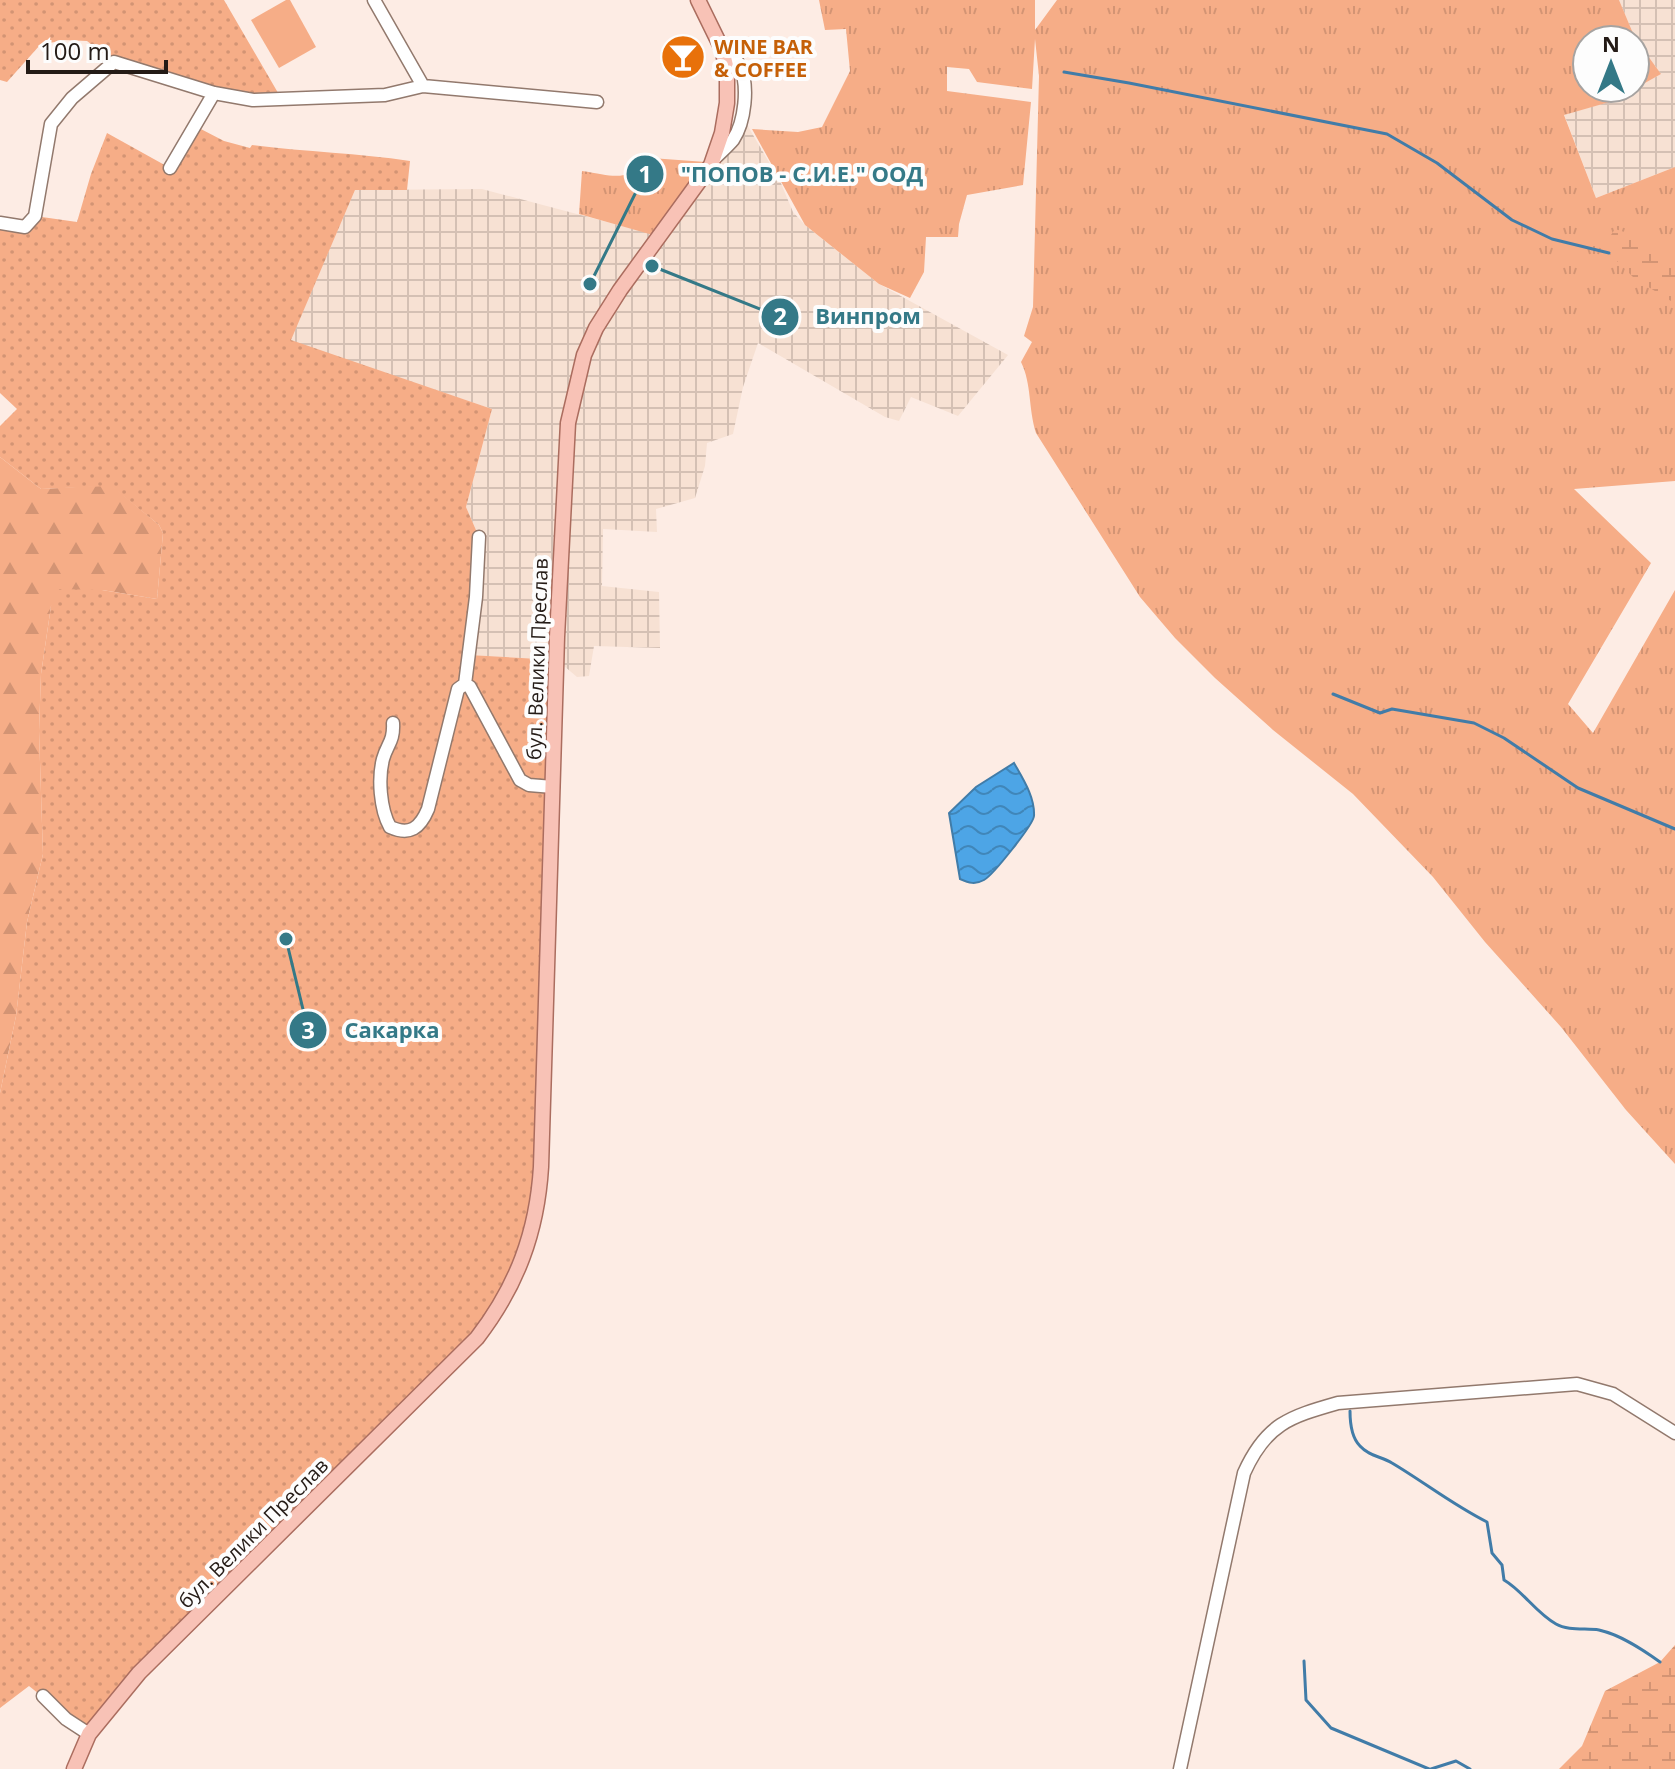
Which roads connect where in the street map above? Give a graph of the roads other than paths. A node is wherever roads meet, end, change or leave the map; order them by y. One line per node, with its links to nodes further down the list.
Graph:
1 (374, 0): 4 (street)
2 (698, 0): 3 (main road, бул. Велики Преслав)
3 (710, 24): 8 (main road, бул. Велики Преслав); 8 (main road, бул. Велики Преслав)
4 (423, 86): 5 (street); 6 (street)
5 (214, 93): 7 (street); 9 (street)
6 (597, 102)
7 (170, 168)
8 (694, 187): 13 (main road, бул. Велики Преслав)
9 (0, 223)
10 (479, 537): 11 (street)
11 (465, 684): 12 (street); 13 (street)
12 (393, 723)
13 (553, 787): 16 (main road, бул. Велики Преслав)
14 (1675, 1433): 18 (street)
15 (43, 1696): 16 (street)
16 (89, 1734): 17 (main road, бул. Велики Преслав)
17 (74, 1769)
18 (1180, 1769)

